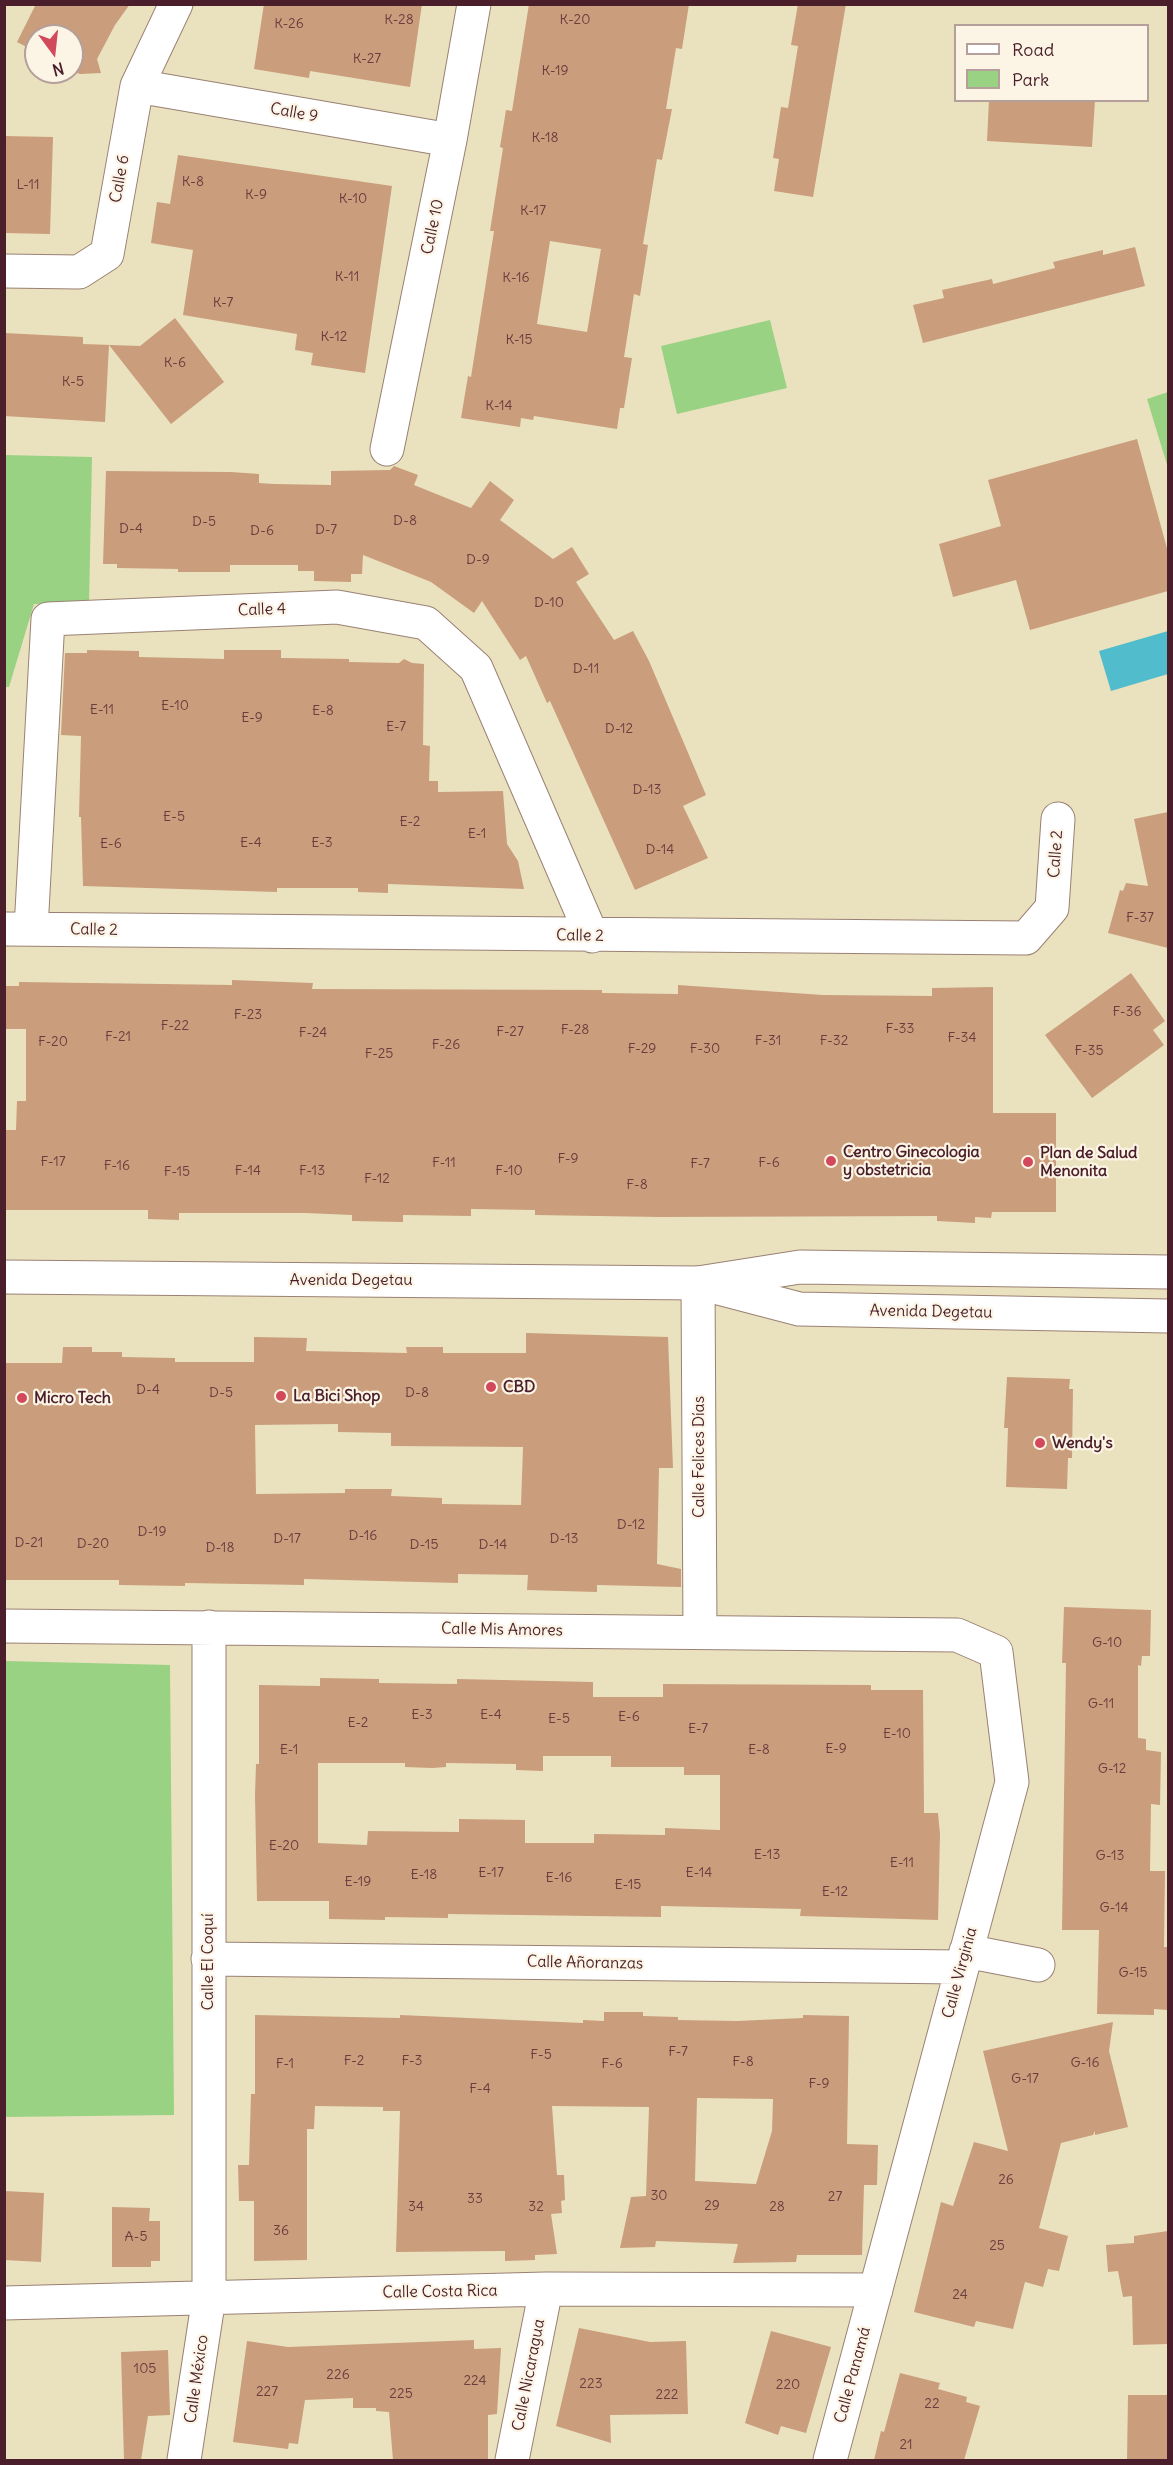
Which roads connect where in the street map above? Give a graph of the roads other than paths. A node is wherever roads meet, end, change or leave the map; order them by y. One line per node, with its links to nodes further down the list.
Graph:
1 (176, 4): 3 (street, Calle 6)
2 (474, 4): 4 (street, Calle 10)
3 (137, 86): 4 (street, Calle 9); 5 (street, Calle 6)
4 (450, 140): 6 (street, Calle 10)
5 (4, 271)
6 (387, 449)
7 (1058, 819): 9 (street, Calle 2)
8 (18, 929): 9 (street, Calle 2); 9 (street, Calle 4)
9 (592, 936)
10 (1168, 1272): 12 (street, Avenida Degetau)
11 (4, 1277): 12 (street, Avenida Degetau)
12 (698, 1282): 13 (street, Avenida Degetau); 16 (street, Calle Felices Días)
13 (1168, 1316)
14 (4, 1626): 15 (street, Calle Mis Amores)
15 (209, 1627): 16 (street, Calle Mis Amores); 18 (street, Calle El Coquí)
16 (700, 1632): 17 (street, Calle Mis Amores)
17 (996, 1652): 19 (street, Calle Virginia)
18 (208, 1959): 19 (street, Calle Añoranzas); 23 (street, Calle El Coquí)
19 (964, 1959): 20 (street, Calle Añoranzas); 22 (street, Calle Virginia)
20 (1038, 1965)
21 (546, 2289): 22 (street, Calle Costa Rica); 23 (street, Calle Costa Rica); 26 (street, Calle Nicaragua)
22 (876, 2290): 27 (street, Calle Panamá)
23 (209, 2297): 24 (street, Calle Costa Rica); 25 (street, Calle México)
24 (4, 2303)
25 (184, 2460)
26 (512, 2460)
27 (830, 2460)

